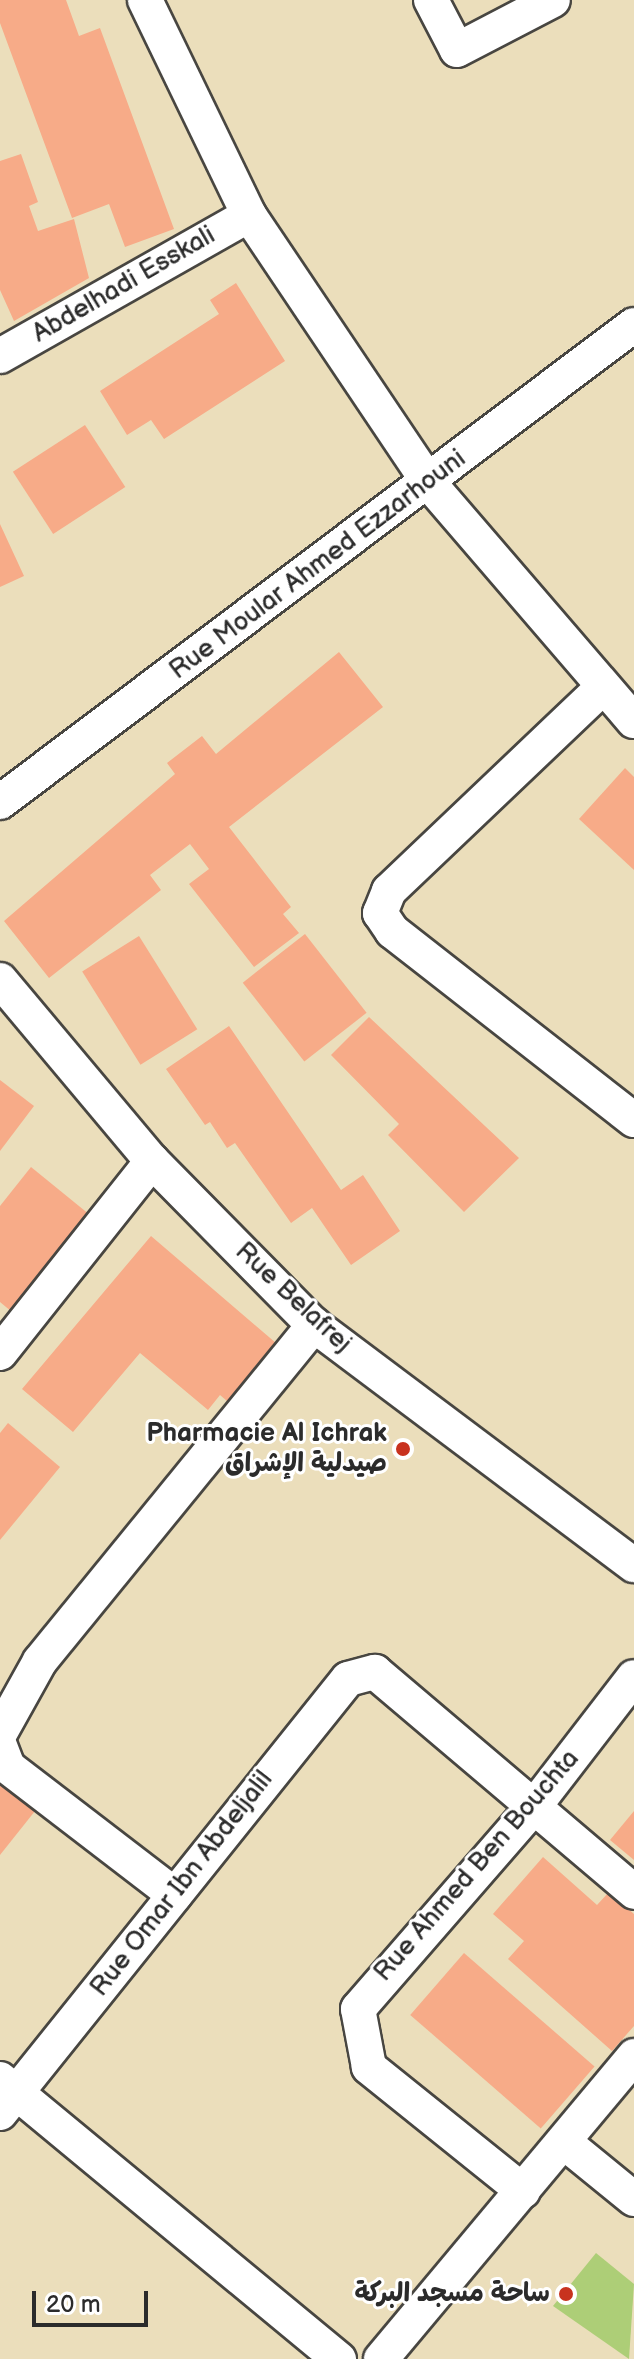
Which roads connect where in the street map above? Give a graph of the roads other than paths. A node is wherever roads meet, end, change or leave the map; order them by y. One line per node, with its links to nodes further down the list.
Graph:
1 (145, 0): 4 (street)
2 (431, 0): 3 (street)
3 (553, 0)
4 (249, 215): 6 (street, Abdelhadi Esskali); 7 (street)
5 (634, 325): 7 (street, Rue Moular Ahmed Ezzarhouni)
6 (0, 356)
7 (429, 483): 8 (street); 10 (street, Rue Moular Ahmed Ezzarhouni)
8 (601, 689): 9 (street); 12 (street)
9 (634, 721)
10 (0, 802)
11 (0, 980): 13 (street, Rue Belafrej)
12 (634, 1120)
13 (152, 1161): 14 (street, Rue Belafrej); 15 (street)
14 (314, 1325): 16 (street, Rue Belafrej); 18 (street)
15 (0, 1353)
16 (634, 1565)
17 (634, 1677): 20 (street, Rue Ahmed Ben Bouchta)
18 (0, 1733)
19 (0, 1746): 22 (street)
20 (533, 1808): 21 (street); 22 (street, Rue Omar Ibn Abdeljalil); 26 (street, Rue Ahmed Ben Bouchta)
21 (634, 1892)
22 (175, 1895): 24 (street, Rue Omar Ibn Abdeljalil)
23 (634, 2056): 25 (street)
24 (6, 2095): 28 (street)
25 (564, 2142): 26 (street); 27 (street)
26 (523, 2191): 30 (street)
27 (634, 2199)
28 (301, 2347): 29 (street)
29 (339, 2359)
30 (381, 2359)

